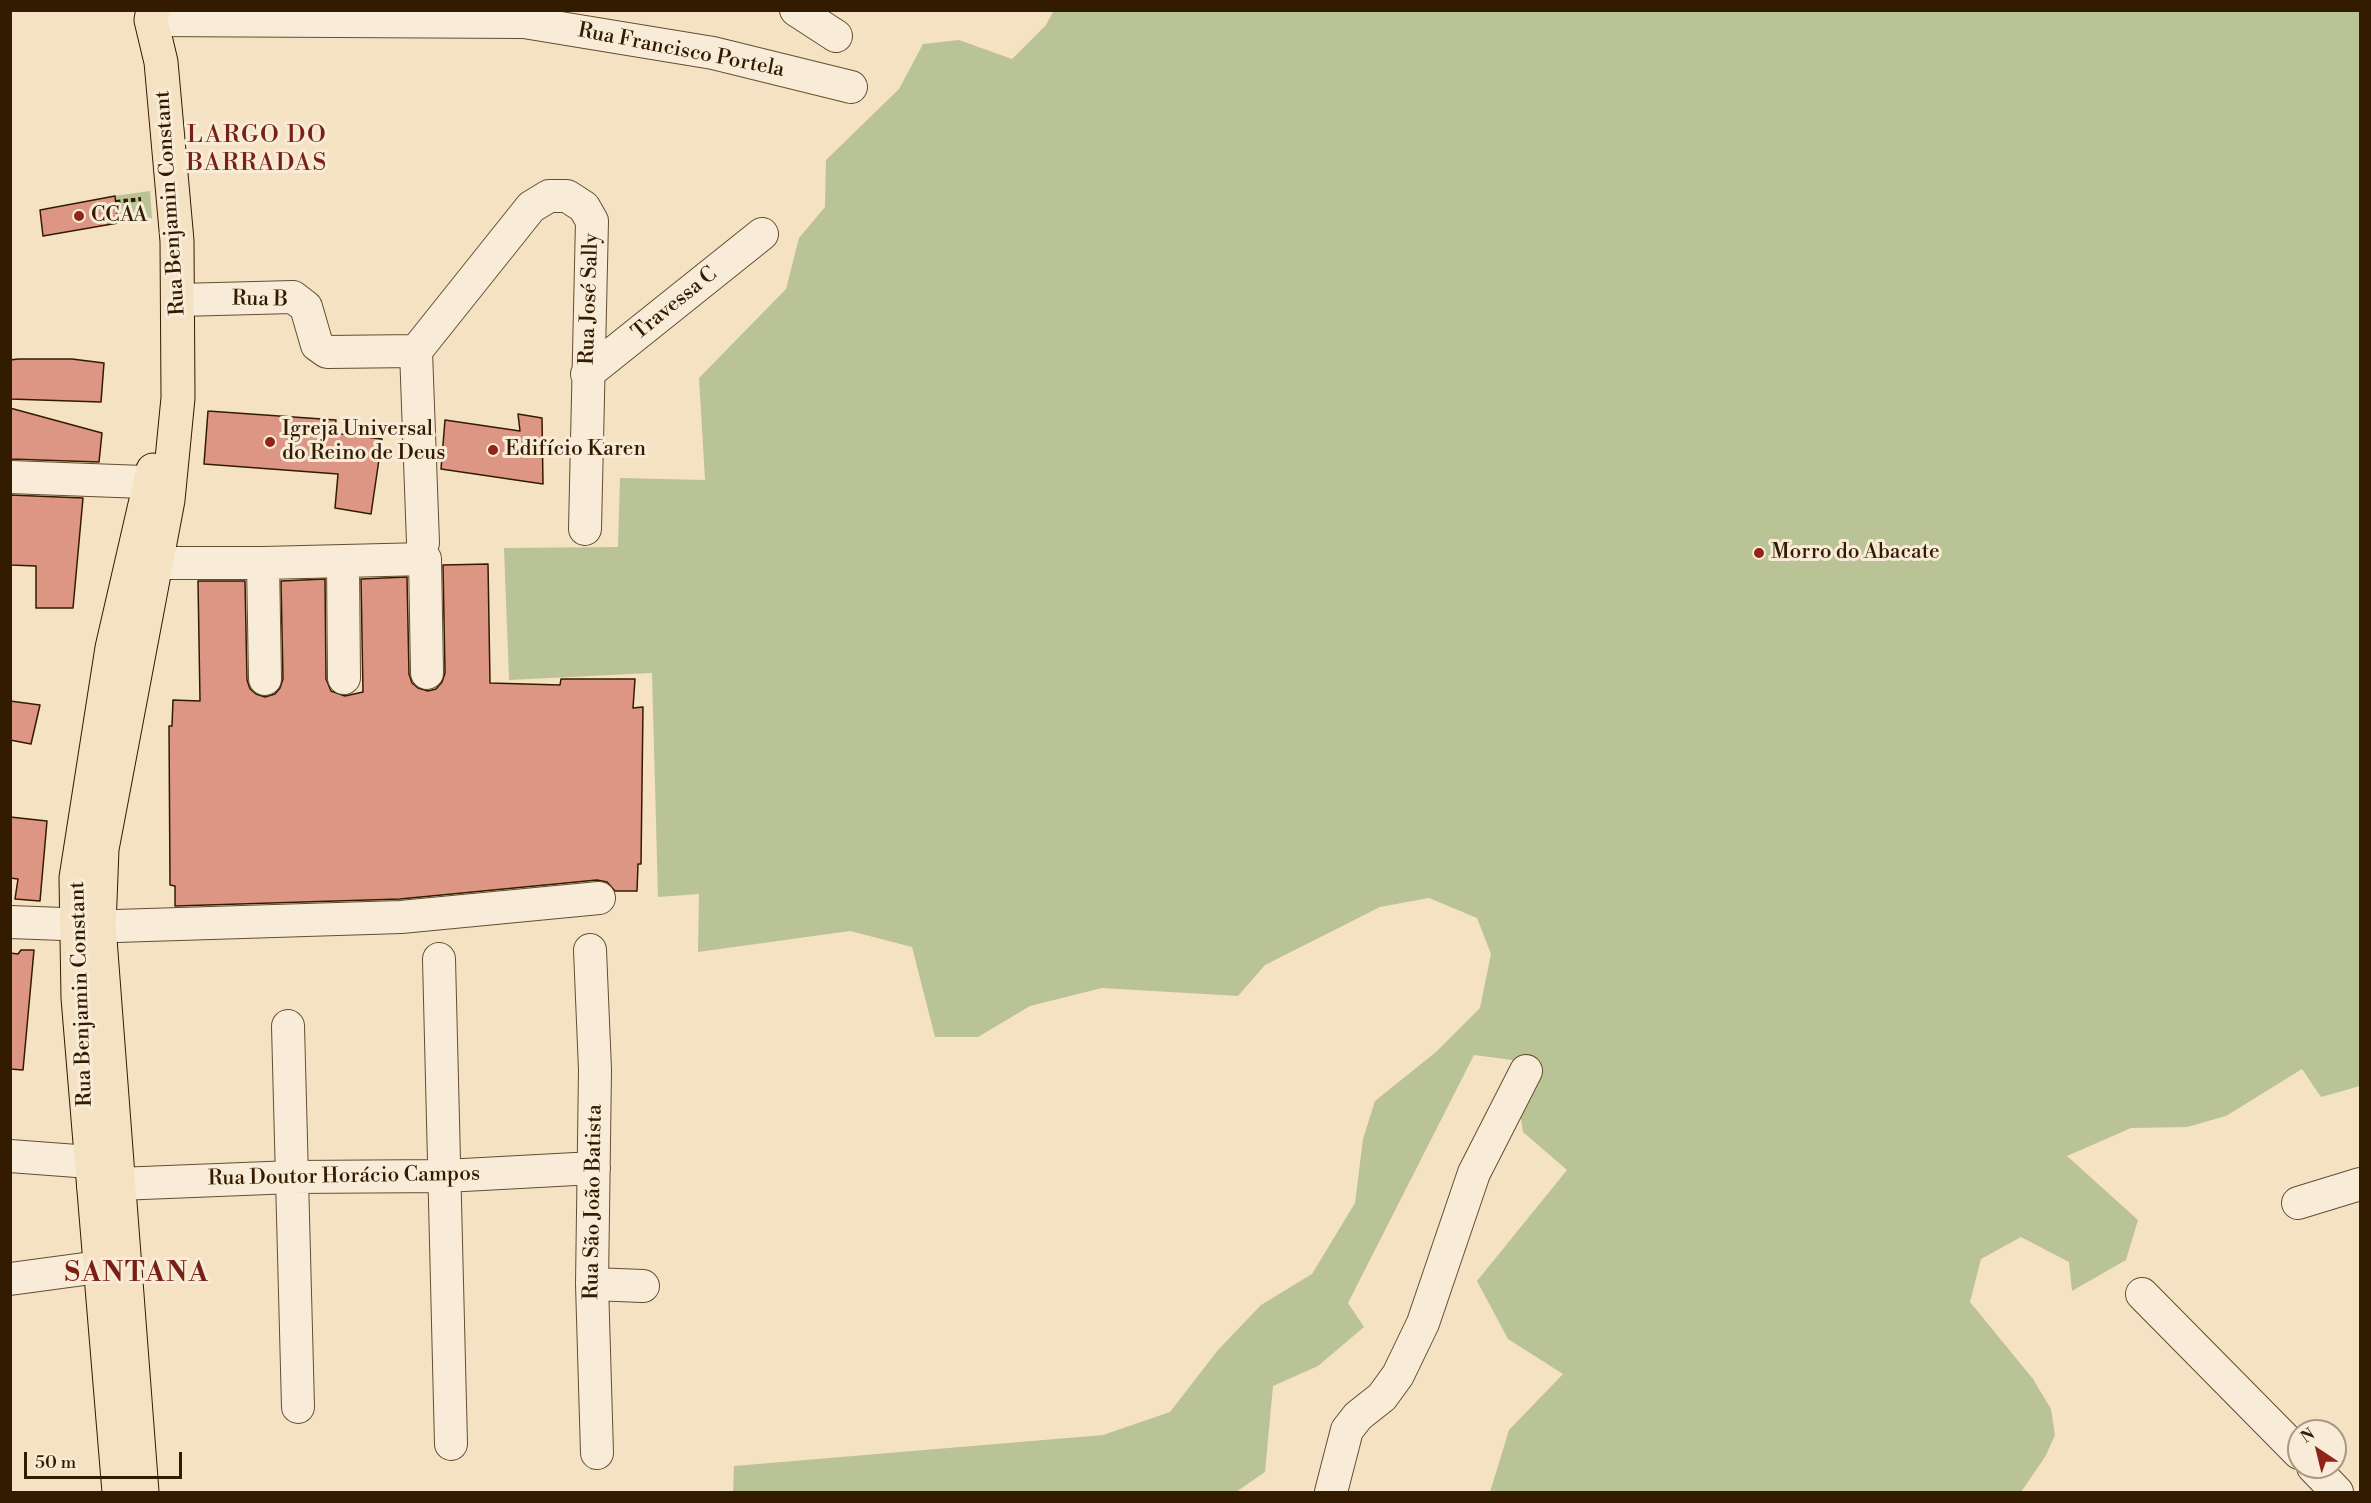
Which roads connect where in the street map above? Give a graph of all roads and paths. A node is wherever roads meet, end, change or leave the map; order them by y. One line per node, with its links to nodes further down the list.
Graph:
1 (800, 12): 3 (street)
2 (150, 14): 4 (street, Rua Francisco Portela); 8 (main road, Rua Benjamin Constant)
3 (836, 36)
4 (851, 87)
5 (141, 199): 6 (path)
6 (116, 202)
7 (762, 234): 10 (street, Travessa C)
8 (179, 300): 9 (street, Rua B); 12 (main road, Rua Benjamin Constant)
9 (416, 351): 10 (street, Rua José Sally); 14 (street)
10 (587, 374): 13 (street, Rua José Sally)
11 (10, 477): 12 (street)
12 (159, 482): 15 (main road, Rua Benjamin Constant); 23 (main road, Rua Benjamin Constant)
13 (585, 529)
14 (423, 543)
15 (157, 562): 17 (street); 23 (main road, Rua Benjamin Constant)
16 (342, 562): 17 (street); 18 (street); 19 (street)
17 (263, 564): 20 (street)
18 (427, 673)
19 (344, 678)
20 (265, 679)
21 (599, 898): 23 (street)
22 (10, 922): 23 (street)
23 (87, 926): 30 (main road, Rua Benjamin Constant)
24 (590, 950): 29 (street, Rua São João Batista)
25 (439, 959): 31 (street)
26 (288, 1026): 32 (street)
27 (1526, 1071): 47 (street)
28 (10, 1156): 30 (street, Rua Doutor Horácio Campos)
29 (594, 1168): 31 (street, Rua Doutor Horácio Campos); 37 (street, Rua São João Batista)
30 (101, 1176): 32 (street, Rua Doutor Horácio Campos); 35 (main road, Rua Benjamin Constant); 46 (main road, Rua Benjamin Constant)
31 (445, 1176): 32 (street, Rua Doutor Horácio Campos); 42 (street)
32 (293, 1177): 40 (street)
33 (2361, 1184): 34 (street)
34 (2298, 1203)
35 (99, 1267): 36 (street); 45 (main road, Rua Benjamin Constant)
36 (10, 1279)
37 (592, 1284): 38 (street); 43 (street, Rua São João Batista)
38 (643, 1286)
39 (2142, 1294): 41 (street)
40 (298, 1407)
41 (2287, 1441)
42 (451, 1444)
43 (597, 1453)
44 (2325, 1479): 48 (street)
45 (119, 1492)
46 (142, 1492)
47 (1331, 1492)
48 (2337, 1492)

